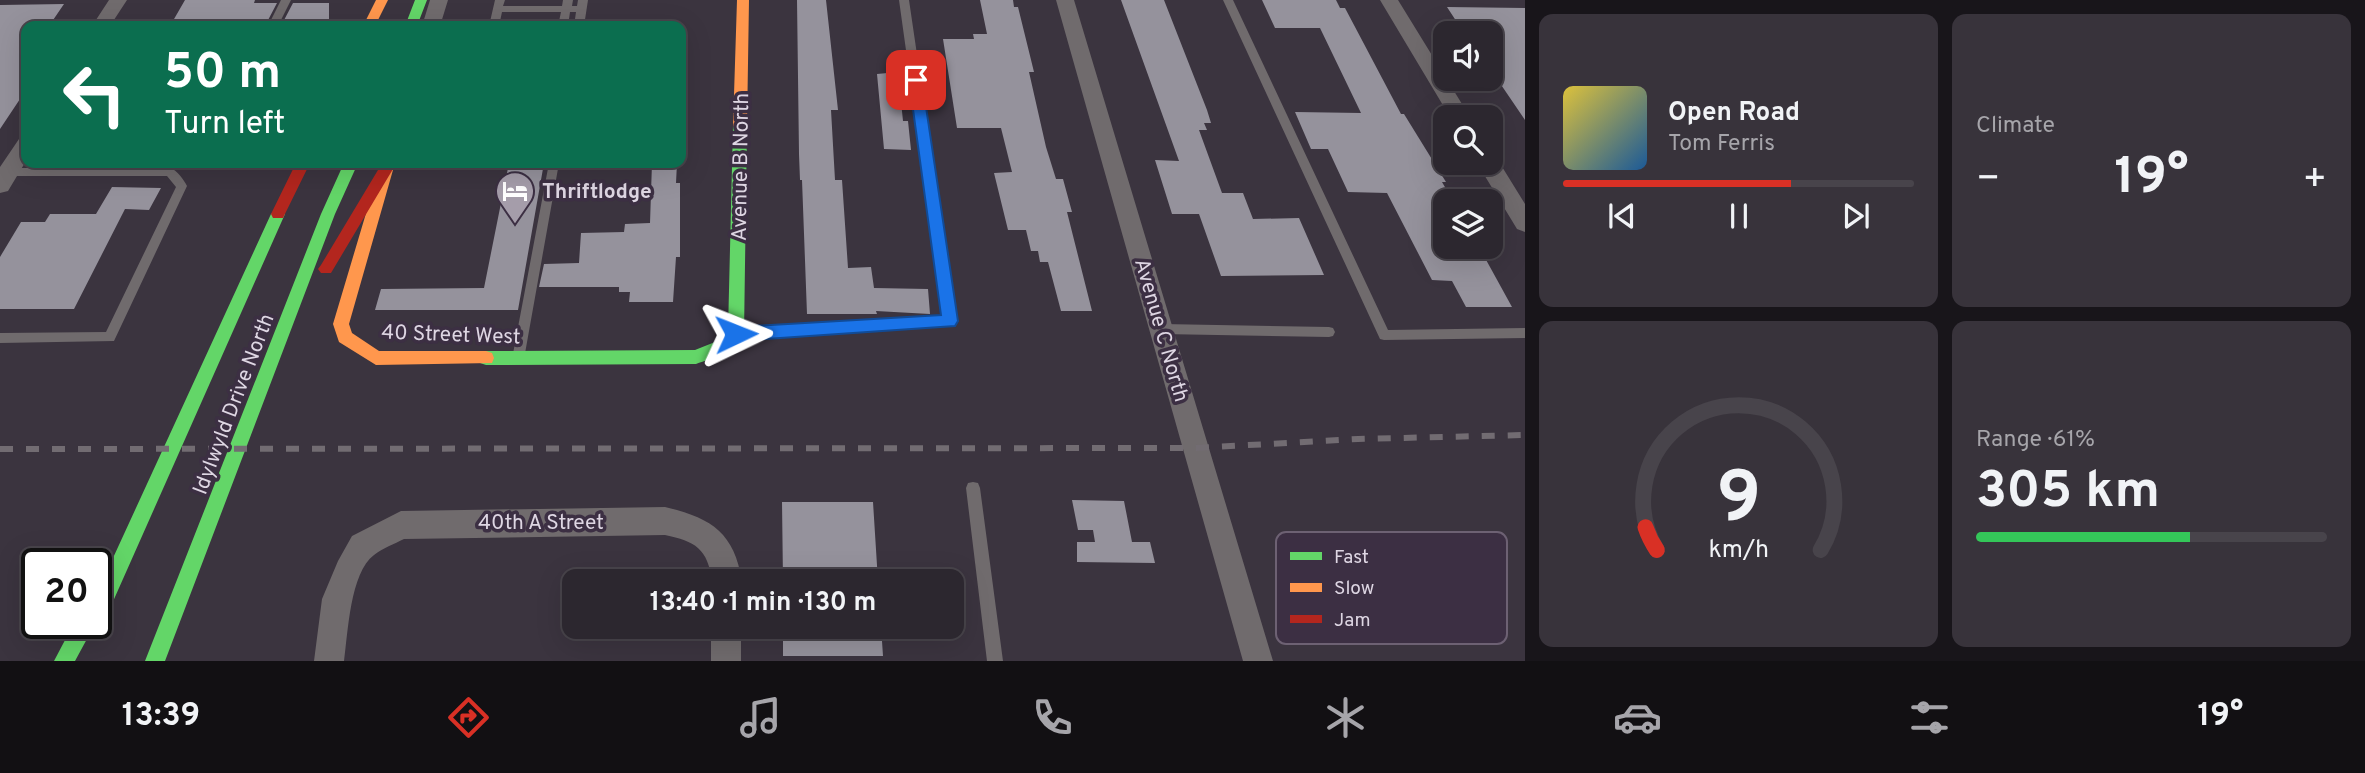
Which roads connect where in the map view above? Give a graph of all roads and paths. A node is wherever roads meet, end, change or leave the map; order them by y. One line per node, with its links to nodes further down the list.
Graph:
1 (118, 0): 14 (street)
2 (286, 0): 15 (lane)
3 (382, 0): 16 (main road)
4 (421, 0): 17 (main road)
5 (439, 0): 18 (street)
6 (743, 0): 34 (main road, Avenue B North)
7 (904, 0): 34 (lane)
8 (1065, 0): 31 (street, Avenue C North)
9 (1228, 0): 33 (lane)
10 (1389, 0): 19 (street)
11 (499, 5): 12 (lane)
12 (568, 5): 13 (lane)
13 (582, 5)
14 (104, 21)
15 (276, 21)
16 (372, 21)
17 (413, 21)
18 (433, 21)
19 (1453, 105)
20 (21, 152): 28 (street)
21 (300, 168): 29 (main road, Idylwyld Drive North)
22 (349, 168): 36 (main road, Idylwyld Drive North)
23 (386, 168): 37 (main road, 40 Street West)
24 (386, 168): 36 (main road)
25 (553, 168): 37 (lane)
26 (286, 173): 29 (lane)
27 (1495, 175): 30 (street)
28 (4, 178): 35 (lane)
29 (288, 192): 40 (main road, Idylwyld Drive North)
30 (1525, 223)
31 (1162, 328): 32 (lane); 54 (street, Avenue C North)
32 (1329, 332)
33 (1525, 333)
34 (736, 334): 37 (main road, 40 Street West)
35 (0, 338)
36 (280, 341): 38 (main road, Idylwyld Drive North)
37 (518, 359)
38 (242, 438): 49 (main road, Idylwyld Drive North); 50 (main road)
39 (973, 488): 53 (lane)
40 (118, 564): 42 (main road); 43 (main road, Idylwyld Drive North)
41 (724, 569): 51 (street, 40th A Street)
42 (112, 575)
43 (112, 578)
44 (76, 639): 47 (main road)
45 (87, 639): 48 (main road)
46 (726, 639): 52 (street)
47 (64, 661)
48 (78, 661)
49 (155, 661)
50 (170, 661)
51 (329, 661)
52 (726, 661)
53 (995, 661)
54 (1258, 661)

